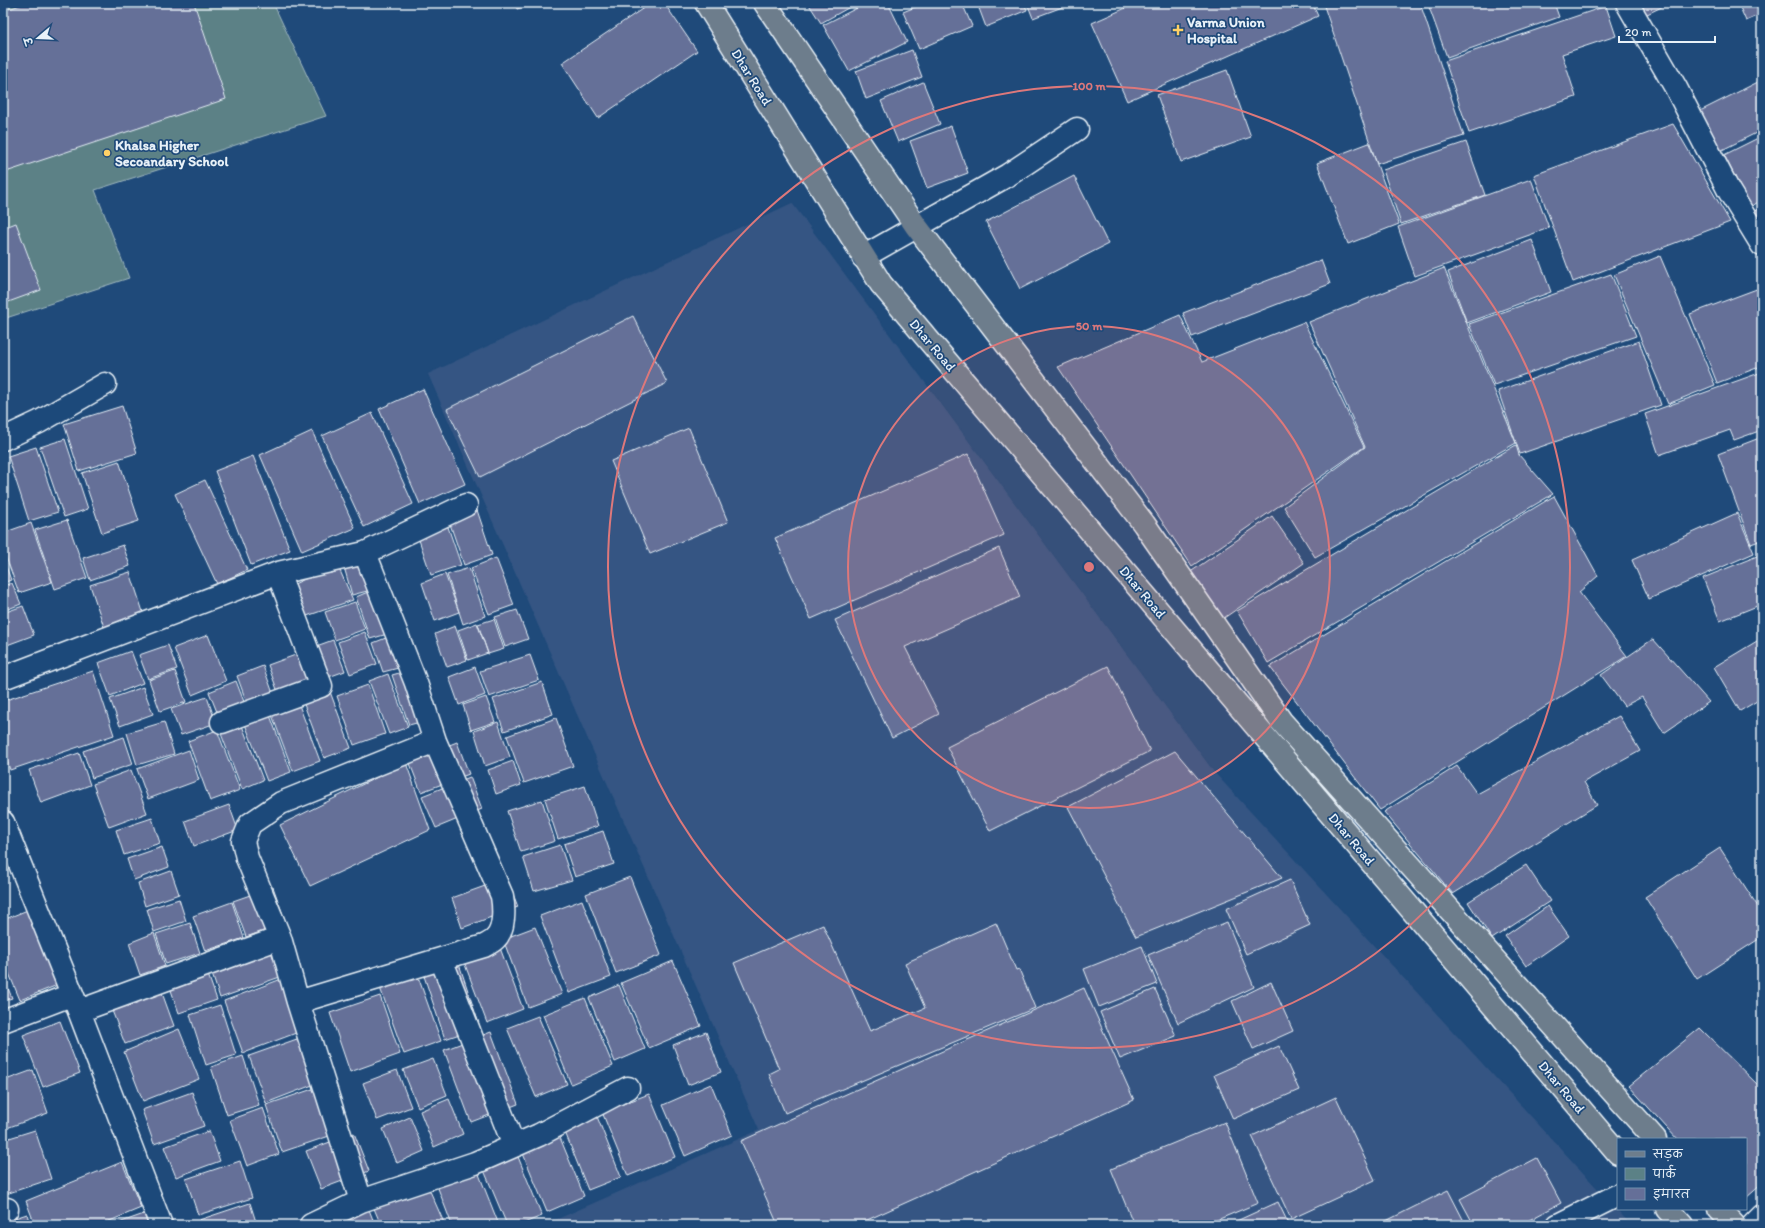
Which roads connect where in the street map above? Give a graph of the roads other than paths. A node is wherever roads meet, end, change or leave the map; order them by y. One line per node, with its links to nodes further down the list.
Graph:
1 (706, 3): 7 (main road, Dhar Road)
2 (766, 3): 5 (main road, Dhar Road)
3 (1626, 3): 6 (street)
4 (1077, 128): 5 (street)
5 (916, 226): 7 (street); 23 (main road, Dhar Road)
6 (1762, 245)
7 (863, 257): 25 (main road, Dhar Road)
8 (106, 384): 9 (street)
9 (3, 438)
10 (466, 505): 11 (street)
11 (365, 553): 12 (street); 15 (street)
12 (278, 573): 13 (street); 14 (street)
13 (3, 678)
14 (222, 722)
15 (436, 741): 17 (street); 18 (street)
16 (3, 822): 20 (street)
17 (280, 938): 19 (street); 20 (street)
18 (441, 959): 19 (street); 24 (street)
19 (298, 1002): 27 (street)
20 (75, 1003): 21 (street); 31 (street)
21 (3, 1021)
22 (628, 1088): 24 (street)
23 (1654, 1138)
24 (514, 1146): 27 (street)
25 (1617, 1152)
26 (1617, 1196): 33 (street)
27 (361, 1200): 32 (street)
28 (1668, 1210): 34 (main road)
29 (1720, 1210): 35 (main road)
30 (1762, 1216): 36 (street)
31 (161, 1225)
32 (311, 1225)
33 (1558, 1225)
34 (1682, 1225)
35 (1734, 1225)
36 (1753, 1225)

